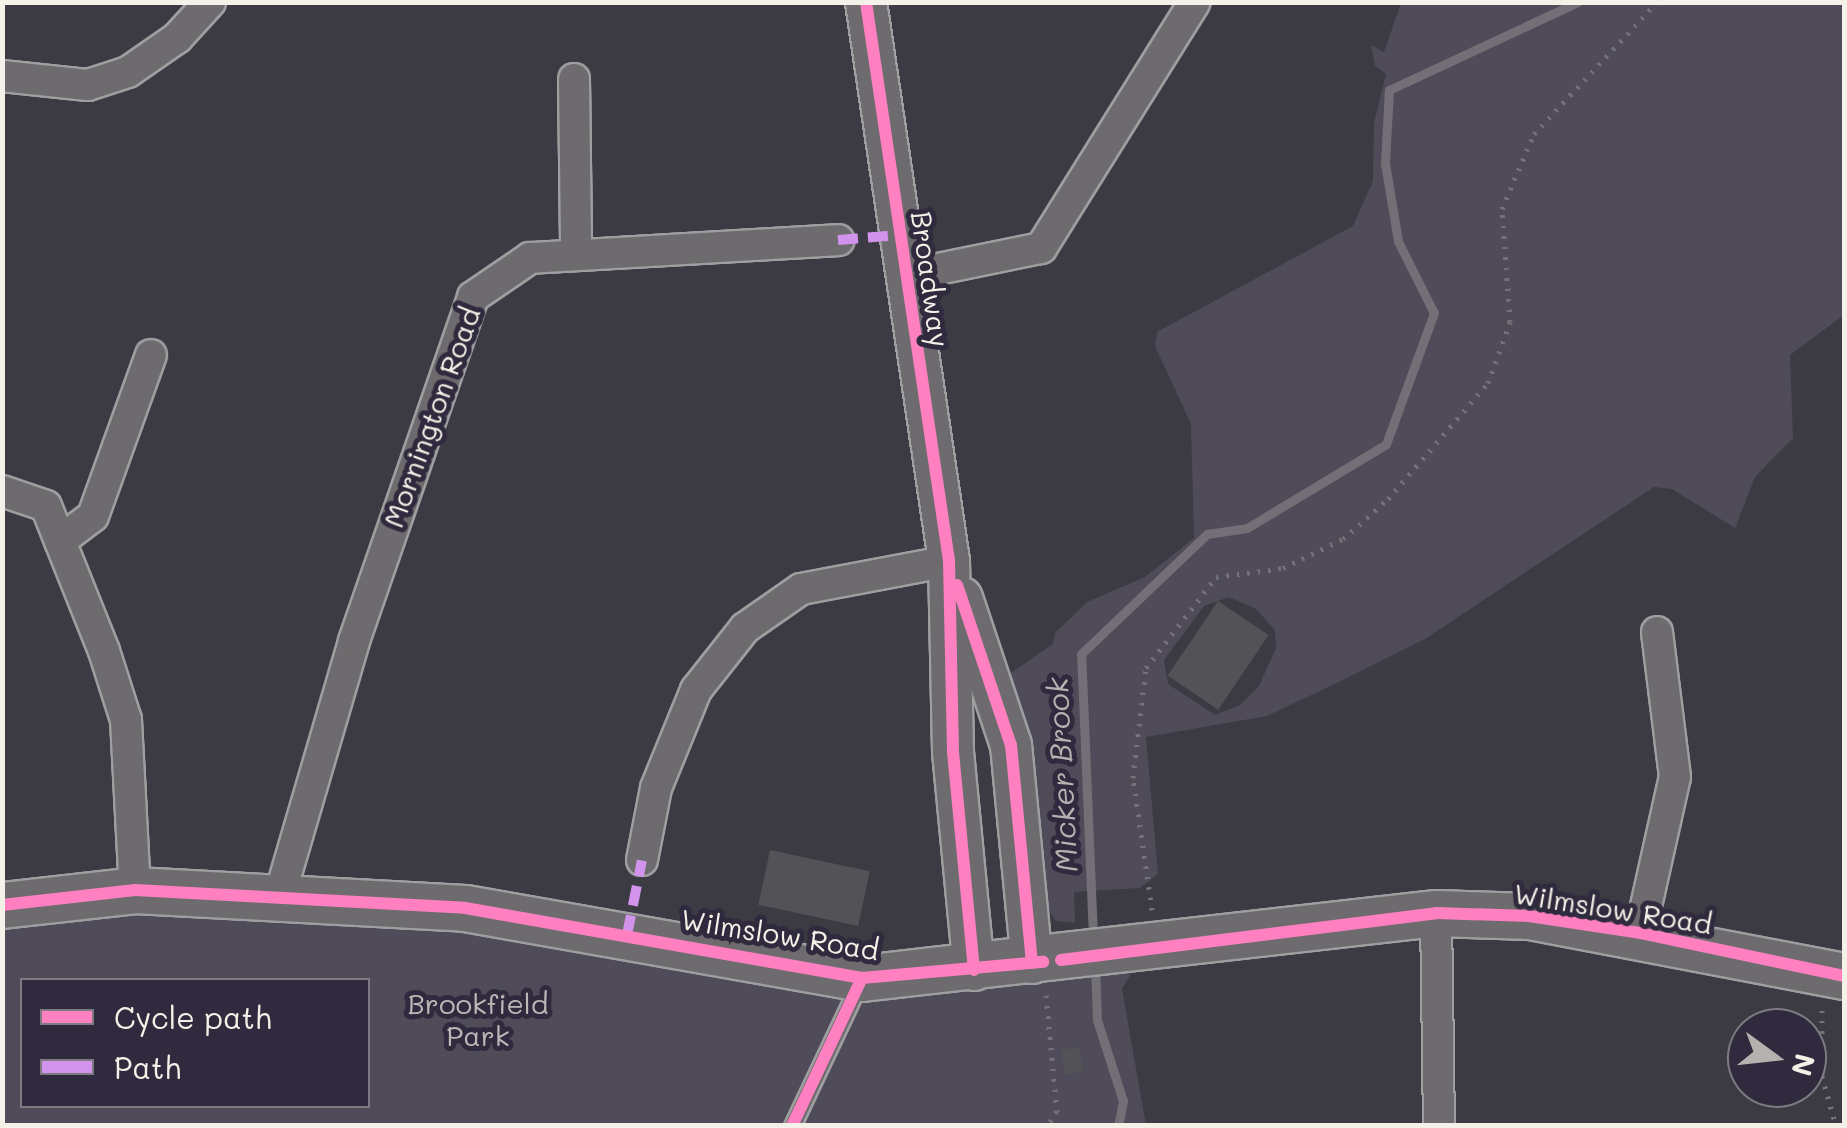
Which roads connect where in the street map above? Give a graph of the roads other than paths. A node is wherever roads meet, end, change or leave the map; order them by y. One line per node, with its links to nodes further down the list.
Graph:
1 (210, 2): 4 (street)
2 (866, 2): 8 (street, Broadway)
3 (1195, 2): 8 (street)
4 (2, 76)
5 (574, 79): 7 (street)
6 (838, 240): 7 (street, Mornington Road)
7 (576, 255): 16 (street, Mornington Road)
8 (904, 276): 12 (street, Broadway)
9 (151, 356): 11 (street)
10 (2, 490): 11 (street)
11 (60, 540): 15 (street)
12 (949, 562): 14 (street); 20 (street, Broadway); 21 (street, Broadway)
13 (1657, 632): 19 (street)
14 (642, 860)
15 (136, 890): 16 (main road, Wilmslow Road); 17 (main road, Wilmslow Road)
16 (279, 898): 23 (main road, Wilmslow Road)
17 (2, 905)
18 (1436, 913): 19 (main road, Wilmslow Road); 20 (main road, Wilmslow Road); 25 (street)
19 (1640, 933): 22 (main road, Wilmslow Road)
20 (1046, 962): 21 (main road, Wilmslow Road)
21 (974, 970): 23 (main road, Wilmslow Road)
22 (1834, 974)
23 (862, 978): 24 (lane)
24 (792, 1126)
25 (1439, 1126)

